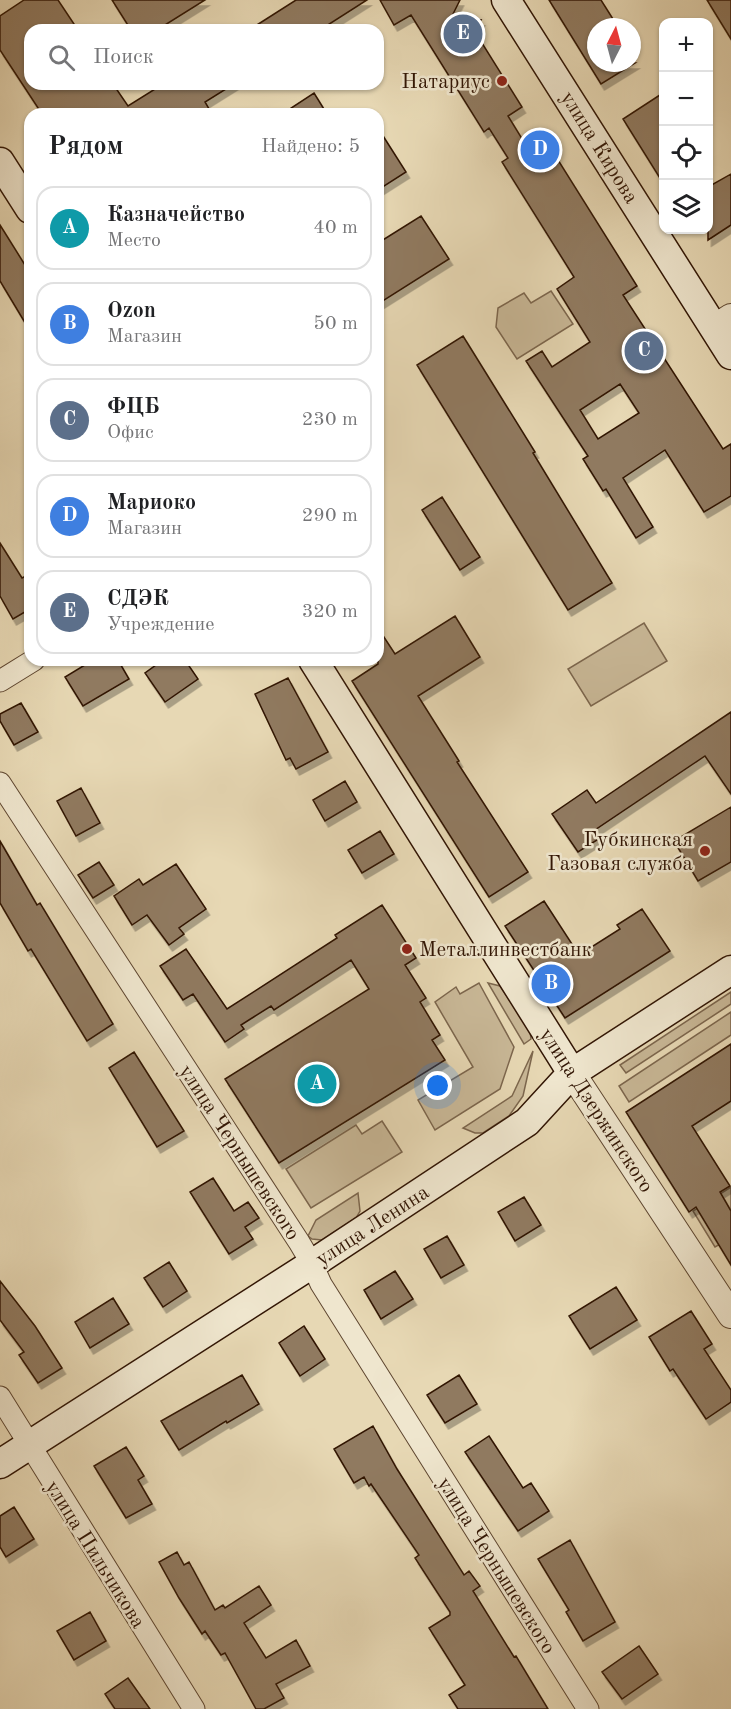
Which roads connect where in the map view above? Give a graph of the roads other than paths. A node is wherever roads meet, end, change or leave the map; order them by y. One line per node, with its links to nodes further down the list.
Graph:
1 (506, 0): 4 (main road, улица Кирова)
2 (0, 162): 3 (main road)
3 (24, 200)
4 (722, 322): 5 (main road, улица Кирова)
5 (731, 355)
6 (24, 666): 8 (street)
7 (317, 666): 11 (main road, улица Дзержинского)
8 (0, 681)
9 (0, 783): 12 (street, улица Чернышевского)
10 (731, 970): 11 (main road, улица Ленина)
11 (572, 1073): 12 (main road, улица Ленина); 13 (street, улица Дзержинского)
12 (312, 1264): 15 (main road, улица Ленина); 18 (street, улица Чернышевского)
13 (731, 1315)
14 (0, 1397): 15 (street, улица Пильчикова)
15 (29, 1446): 16 (main road, улица Ленина); 17 (street, улица Пильчикова)
16 (0, 1464)
17 (194, 1709)
18 (588, 1709)

